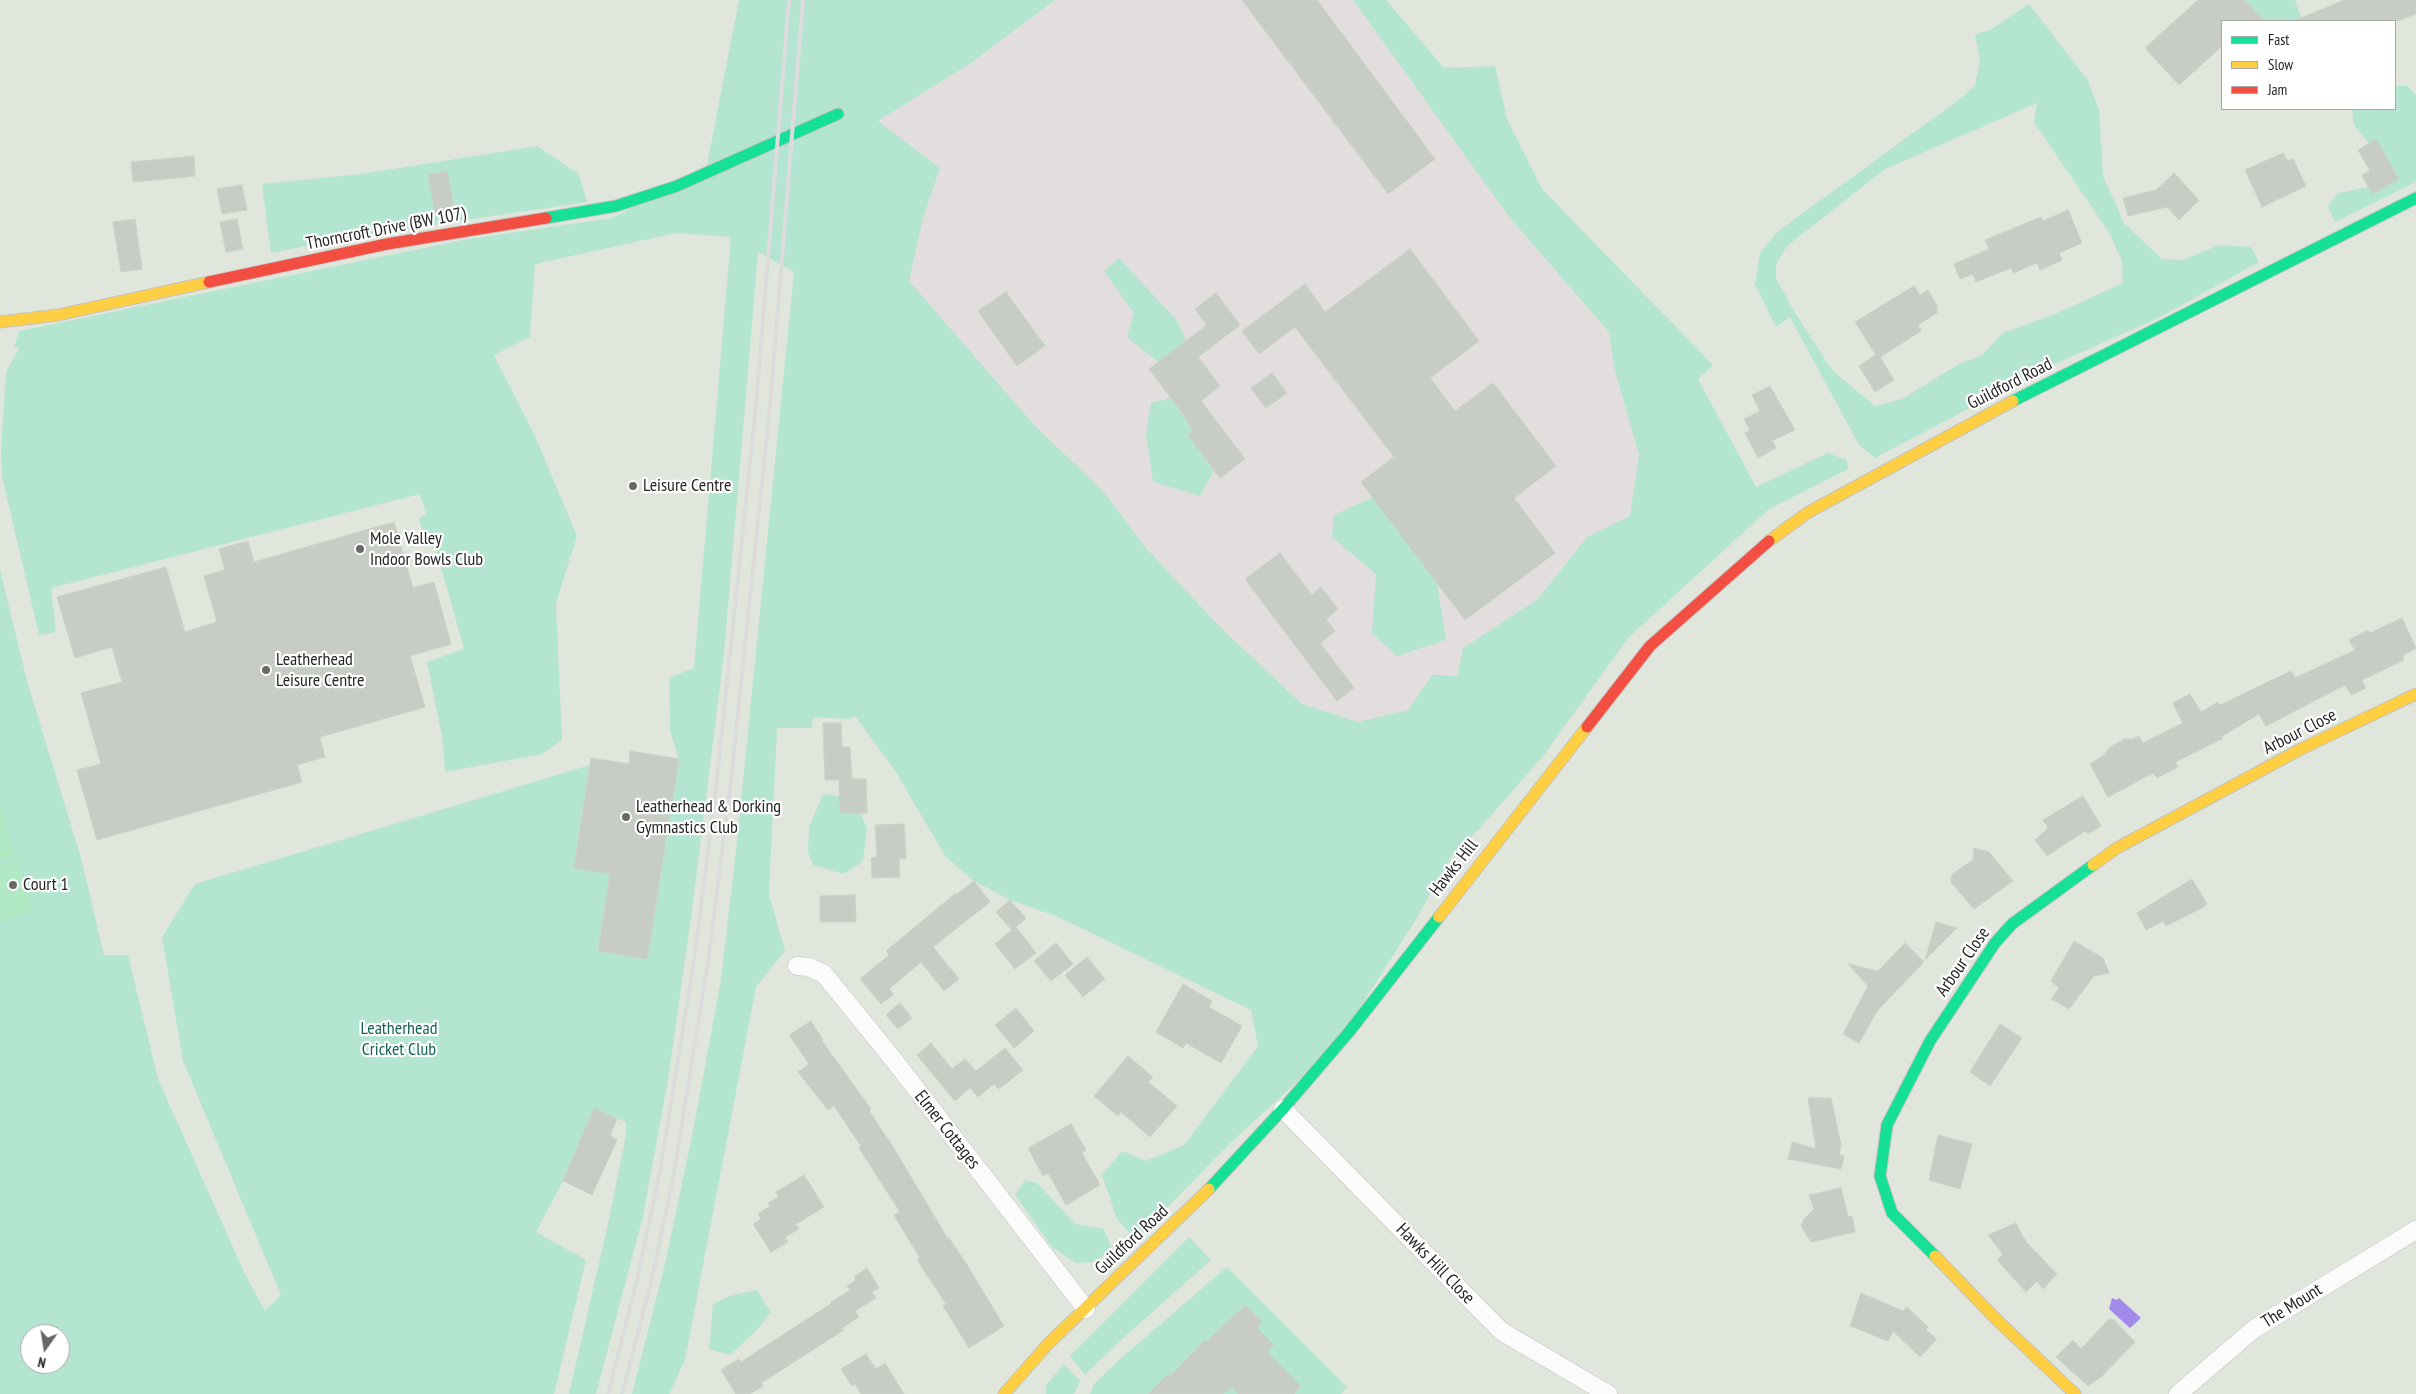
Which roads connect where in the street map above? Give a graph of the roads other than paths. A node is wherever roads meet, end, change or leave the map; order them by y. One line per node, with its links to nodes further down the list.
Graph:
1 (838, 114): 3 (street, Thorncroft Drive (BW 107))
2 (2416, 198): 4 (street, Guildford Road)
3 (0, 322)
4 (1650, 646): 7 (street, Hawks Hill)
5 (2416, 694): 12 (street, Arbour Close)
6 (797, 966): 9 (street, Elmer Cottages)
7 (1283, 1109): 9 (street, Guildford Road); 11 (street, Hawks Hill Close)
8 (2416, 1230): 13 (street, The Mount)
9 (1086, 1308): 10 (street, Guildford Road)
10 (1004, 1394)
11 (1608, 1394)
12 (2075, 1394)
13 (2178, 1394)

